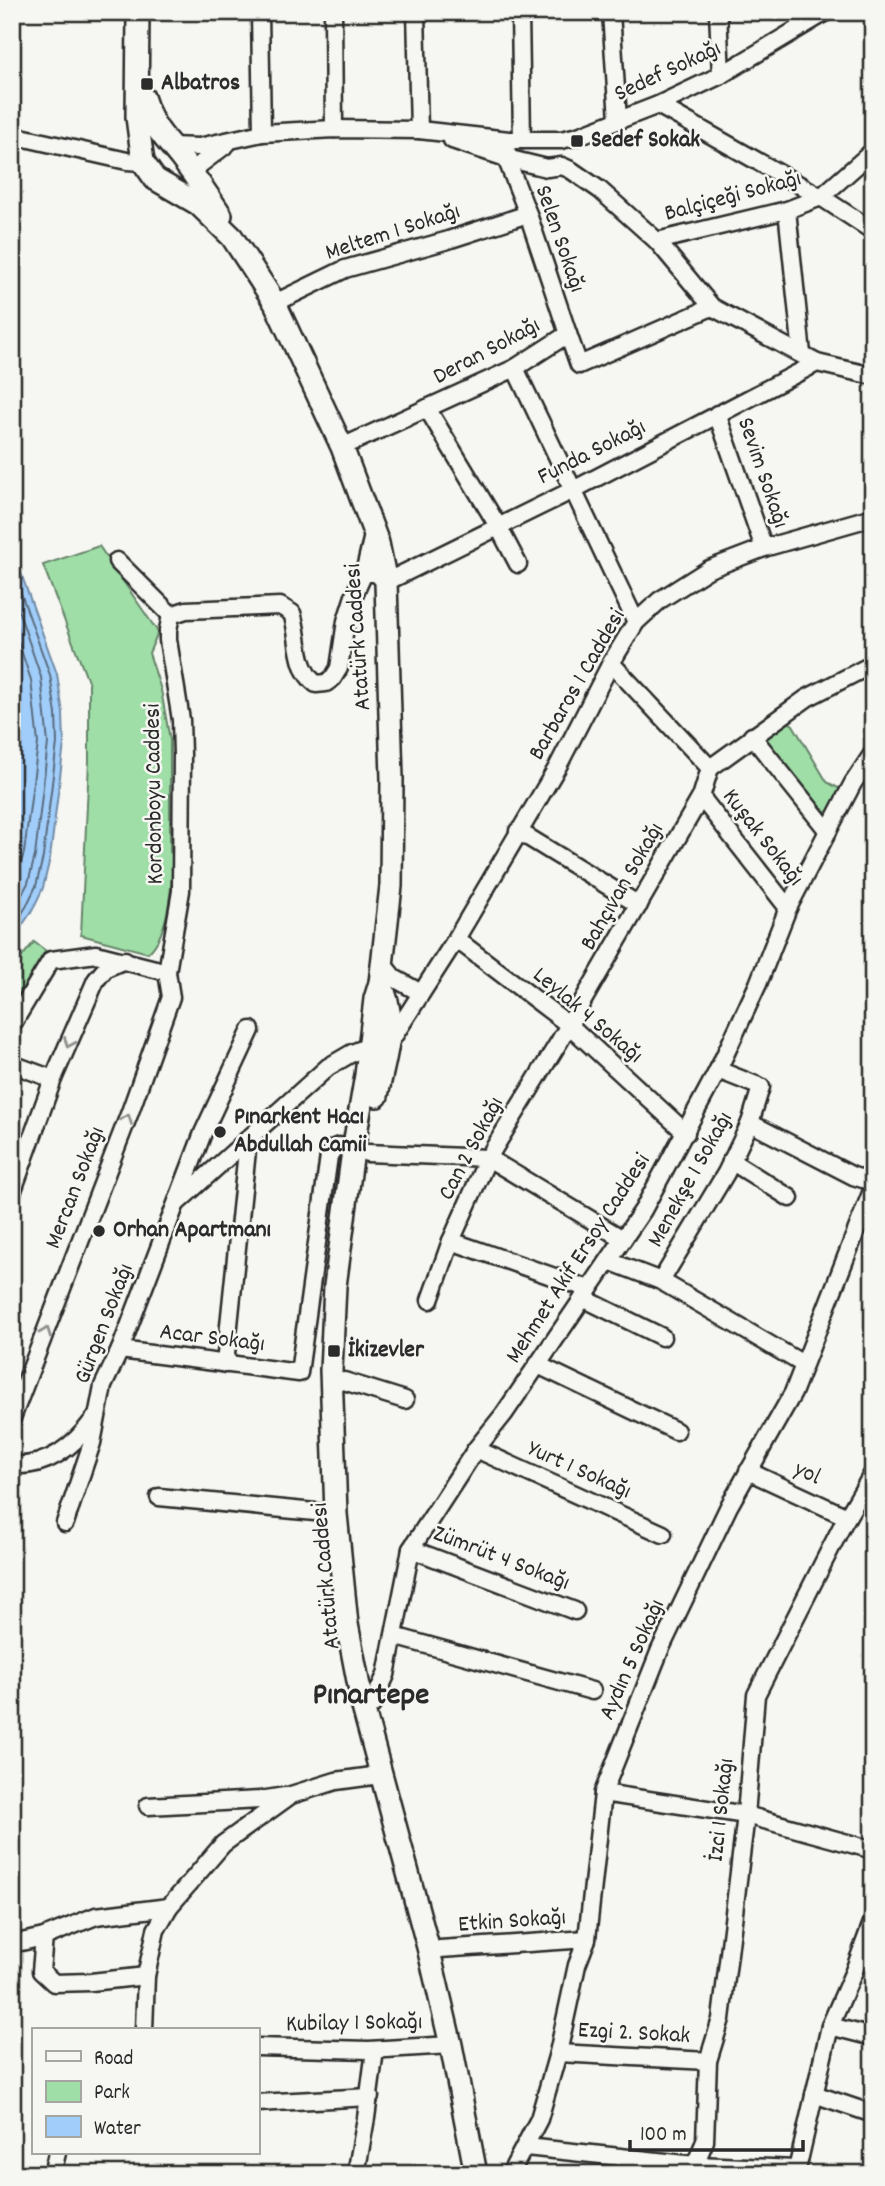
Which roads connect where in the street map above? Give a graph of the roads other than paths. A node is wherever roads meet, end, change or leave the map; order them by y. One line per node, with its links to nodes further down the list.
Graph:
1 (138, 12): 10 (main road)
2 (260, 12): 15 (street)
3 (333, 12): 13 (street)
4 (416, 12): 14 (street)
5 (520, 12): 18 (street)
6 (611, 12): 12 (street)
7 (718, 12): 9 (street)
8 (826, 12): 9 (street, Sedef Sokağı)
9 (722, 75): 11 (street, Sedef Sokağı)
10 (139, 85): 21 (main road); 24 (main road)
11 (658, 105): 12 (street, Sedef Sokağı); 29 (street)
12 (618, 120): 20 (street, Sedef Sokağı)
13 (334, 129): 14 (street); 15 (street)
14 (419, 130): 18 (street); 23 (street)
15 (261, 133): 17 (street)
16 (12, 135): 24 (street)
17 (235, 139): 21 (street); 27 (street)
18 (515, 140): 19 (street); 23 (street)
19 (538, 140): 20 (street); 25 (street)
20 (561, 140): 26 (street)
21 (170, 146): 24 (main road); 27 (main road)
22 (873, 151): 29 (street)
23 (506, 158): 25 (street); 31 (street, Selen Sokağı)
24 (143, 162): 28 (main road)
25 (538, 165): 26 (street)
26 (562, 166): 34 (street)
27 (190, 172): 28 (main road); 33 (main road)
28 (166, 186): 33 (main road)
29 (821, 197): 30 (street, Balçiçeği Sokağı); 32 (street)
30 (787, 210): 34 (street, Balçiçeği Sokağı); 38 (street)
31 (528, 214): 35 (street, Meltem 1 Sokağı); 37 (street, Selen Sokağı)
32 (873, 231)
33 (232, 237): 35 (main road, Atatürk Caddesi)
34 (657, 241): 36 (street)
35 (275, 303): 44 (main road, Atatürk Caddesi)
36 (712, 307): 37 (street, Deran Sokağı); 38 (street)
37 (568, 334): 40 (street, Deran Sokağı)
38 (802, 354): 39 (street)
39 (817, 363): 41 (street); 43 (street, Funda Sokağı)
40 (515, 369): 42 (street, Deran Sokağı); 45 (street)
41 (873, 376)
42 (427, 408): 44 (street, Deran Sokağı); 47 (street)
43 (718, 414): 45 (street, Funda Sokağı); 49 (street, Sevim Sokağı)
44 (342, 447): 48 (main road, Atatürk Caddesi)
45 (573, 490): 47 (street, Funda Sokağı); 56 (street)
46 (873, 516): 49 (street, Barbaros 1 Caddesi)
47 (498, 526): 51 (street); 53 (street, Funda Sokağı)
48 (374, 531): 52 (street); 53 (main road, Atatürk Caddesi)
49 (764, 548): 56 (street, Barbaros 1 Caddesi)
50 (117, 561): 55 (street)
51 (518, 564)
52 (365, 573): 53 (street); 54 (street)
53 (386, 586): 54 (street, Funda Sokağı); 71 (main road, Atatürk Caddesi)
54 (351, 606): 55 (street)
55 (171, 615): 70 (street, Kordonboyu Caddesi)
56 (636, 622): 57 (street, Barbaros 1 Caddesi)
57 (611, 663): 61 (street); 63 (street, Barbaros 1 Caddesi)
58 (873, 664): 59 (street)
59 (752, 736): 61 (street); 64 (street)
60 (873, 753): 64 (street, Mehmet Akif Ersoy Caddesi)
61 (710, 768): 62 (street, Bahçıvan Sokağı)
62 (701, 797): 65 (street, Bahçıvan Sokağı); 66 (street, Kuşak Sokağı)
63 (518, 831): 65 (street); 67 (street, Barbaros 1 Caddesi)
64 (828, 831): 66 (street, Mehmet Akif Ersoy Caddesi)
65 (639, 905): 75 (street, Bahçıvan Sokağı)
66 (788, 908): 79 (street, Mehmet Akif Ersoy Caddesi)
67 (456, 939): 73 (street, Barbaros 1 Caddesi); 75 (street, Leylak 4 Sokağı)
68 (71, 959): 69 (street); 72 (street); 74 (street)
69 (125, 960): 70 (street); 72 (street)
70 (167, 972): 106 (street, Mercan Sokağı, one-way to 70)
71 (381, 973): 73 (street); 77 (main road, Atatürk Caddesi)
72 (96, 980): 80 (street, one-way to 80)
73 (421, 993): 77 (street, Barbaros 1 Caddesi)
74 (12, 1025)
75 (569, 1025): 82 (street, Leylak 4 Sokağı); 85 (street, Can 2 Sokağı)
76 (251, 1030): 91 (street, Gürgen Sokağı)
77 (379, 1046): 83 (street); 84 (main road, Atatürk Caddesi)
78 (12, 1064): 80 (street)
79 (718, 1070): 81 (street, Menekşe 1 Sokağı); 82 (street, Mehmet Akif Ersoy Caddesi)
80 (53, 1079): 89 (street)
81 (750, 1123): 86 (street, Menekşe 1 Sokağı); 87 (street)
82 (686, 1133): 92 (street, Mehmet Akif Ersoy Caddesi)
83 (248, 1141): 91 (street); 100 (street)
84 (360, 1152): 85 (street); 100 (street, Acar Sokağı); 103 (main road, Atatürk Caddesi); 113 (main road, Atatürk Caddesi)
85 (488, 1158): 92 (street); 93 (street, Can 2 Sokağı)
86 (731, 1161): 90 (street); 95 (street, Menekşe 1 Sokağı)
87 (873, 1178)
88 (873, 1188): 101 (street, Aydın 5 Sokağı)
89 (12, 1193)
90 (790, 1198)
91 (176, 1204): 99 (street, Gürgen Sokağı)
92 (624, 1240): 94 (street, Mehmet Akif Ersoy Caddesi)
93 (451, 1241): 96 (street); 97 (street, Can 2 Sokağı)
94 (609, 1261): 95 (street, Menekşe 1 Sokağı); 96 (street, Mehmet Akif Ersoy Caddesi)
95 (661, 1281): 101 (street)
96 (586, 1294): 98 (street); 102 (street, Mehmet Akif Ersoy Caddesi)
97 (430, 1300)
98 (662, 1337)
99 (120, 1350): 100 (street, Acar Sokağı); 105 (street, Gürgen Sokağı)
100 (225, 1364)
101 (803, 1364): 110 (street, Aydın 5 Sokağı)
102 (538, 1365): 107 (street); 108 (street, Mehmet Akif Ersoy Caddesi)
103 (344, 1381): 104 (street); 121 (main road, Atatürk Caddesi)
104 (405, 1400)
105 (96, 1416): 109 (street); 115 (street, Gürgen Sokağı)
106 (12, 1418)
107 (676, 1431)
108 (476, 1449): 116 (street, Yurt 1 Sokağı); 117 (street, Mehmet Akif Ersoy Caddesi)
109 (12, 1465)
110 (748, 1471): 114 (street, yol); 123 (street, Aydın 5 Sokağı)
111 (873, 1473): 114 (street, İzci 1 Sokağı)
112 (159, 1497): 113 (street)
113 (336, 1514): 121 (main road, Atatürk Caddesi)
114 (847, 1517): 126 (street, İzci 1 Sokağı)
115 (65, 1523)
116 (663, 1534)
117 (411, 1549): 118 (street, Zümrüt 4 Sokağı); 119 (street, Mehmet Akif Ersoy Caddesi)
118 (575, 1611)
119 (394, 1636): 120 (street); 121 (street, Mehmet Akif Ersoy Caddesi)
120 (592, 1691)
121 (365, 1696): 122 (main road, Atatürk Caddesi); 133 (main road, Atatürk Caddesi)
122 (380, 1775): 124 (street); 138 (main road, Atatürk Caddesi)
123 (603, 1793): 126 (street); 131 (street, Aydın 5 Sokağı)
124 (290, 1795): 125 (street); 128 (street)
125 (148, 1806)
126 (746, 1815): 127 (street); 142 (street, İzci 1 Sokağı)
127 (873, 1850)
128 (169, 1907): 130 (street); 134 (street)
129 (873, 1920): 135 (street)
130 (44, 1937): 132 (street); 134 (street)
131 (587, 1939): 133 (street, Etkin Sokağı); 141 (street, Aydın 5 Sokağı)
132 (12, 1944)
133 (440, 1949): 154 (main road, Atatürk Caddesi)
134 (146, 1976): 136 (street)
135 (830, 2026): 137 (street); 143 (street)
136 (144, 2028)
137 (873, 2037)
138 (451, 2045): 140 (street, Kubilay 1 Sokağı); 153 (main road, Atatürk Caddesi)
139 (259, 2048): 140 (street, Kubilay 1 Sokağı)
140 (375, 2050): 144 (street)
141 (558, 2053): 142 (street, Ezgi 2. Sokak); 147 (street, Aydın 5 Sokağı)
142 (708, 2061): 149 (street, İzci 1 Sokağı)
143 (814, 2094): 146 (street); 150 (street)
144 (370, 2097): 145 (street); 152 (street)
145 (259, 2103)
146 (873, 2114)
147 (526, 2147): 149 (street); 155 (street, Aydın 5 Sokağı)
148 (57, 2154): 151 (street)
149 (693, 2169): 150 (street)
150 (796, 2171)
151 (52, 2174)
152 (356, 2174)
153 (476, 2174)
154 (490, 2174)
155 (510, 2174)

